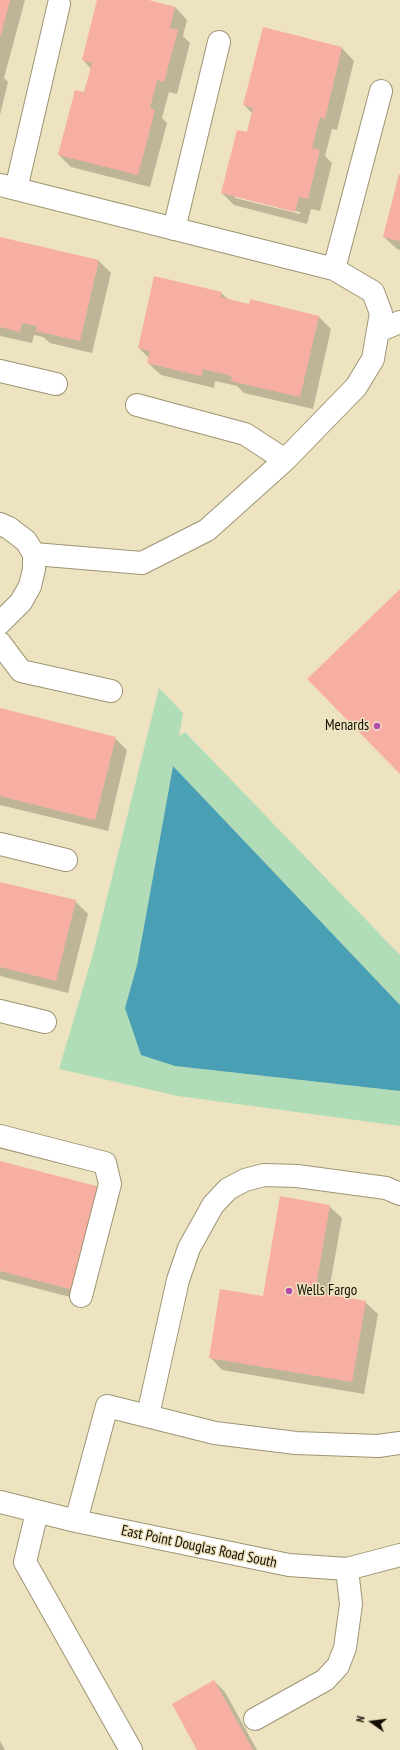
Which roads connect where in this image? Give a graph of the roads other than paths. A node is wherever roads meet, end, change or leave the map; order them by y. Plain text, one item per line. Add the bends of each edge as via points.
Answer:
1 (59, 4) dead end
2 (219, 42) dead end
3 (380, 91) dead end
4 (8, 187) edge
5 (174, 229) junction
6 (334, 269) junction
7 (400, 322) edge
8 (378, 331) junction
9 (0, 371) edge
10 (56, 384) dead end
11 (137, 405) dead end
12 (285, 460) junction
13 (0, 524) edge
14 (34, 554) junction
15 (0, 623) edge
16 (0, 643) edge
17 (111, 691) dead end
18 (0, 844) edge
19 (66, 860) dead end
20 (0, 1011) edge
21 (45, 1022) dead end
22 (0, 1136) edge
23 (400, 1194) edge
24 (81, 1296) dead end
25 (148, 1415) junction
26 (400, 1443) edge
27 (0, 1502) edge
28 (37, 1512) junction
29 (76, 1521) junction
30 (400, 1555) edge
31 (347, 1569) junction
32 (255, 1719) dead end
33 (132, 1750) edge

1 - 4 street
2 - 5 street
3 - 6 street
4 - 5 street
5 - 6 street
6 - 8 street via 372,292 381,313
7 - 8 street
8 - 12 street via 373,359 356,387
9 - 10 street
11 - 12 street via 245,434
12 - 14 street via 207,530 142,563
13 - 14 street via 26,541
14 - 15 street via 30,586 21,602
16 - 17 street via 21,671
18 - 19 street
20 - 21 street
22 - 24 street via 105,1163 110,1184
23 - 25 street via 386,1188 297,1176 264,1175 245,1180 228,1189 213,1205 188,1248 178,1280
25 - 26 street via 215,1433 296,1443 378,1446
25 - 29 street via 107,1406
27 - 28 street, East Point Douglas Road South
28 - 29 street, East Point Douglas Road South
28 - 33 street via 25,1562
29 - 31 street, East Point Douglas Road South via 289,1565
30 - 31 street, East Point Douglas Road South
31 - 32 street via 351,1604 345,1648 338,1666 325,1680

